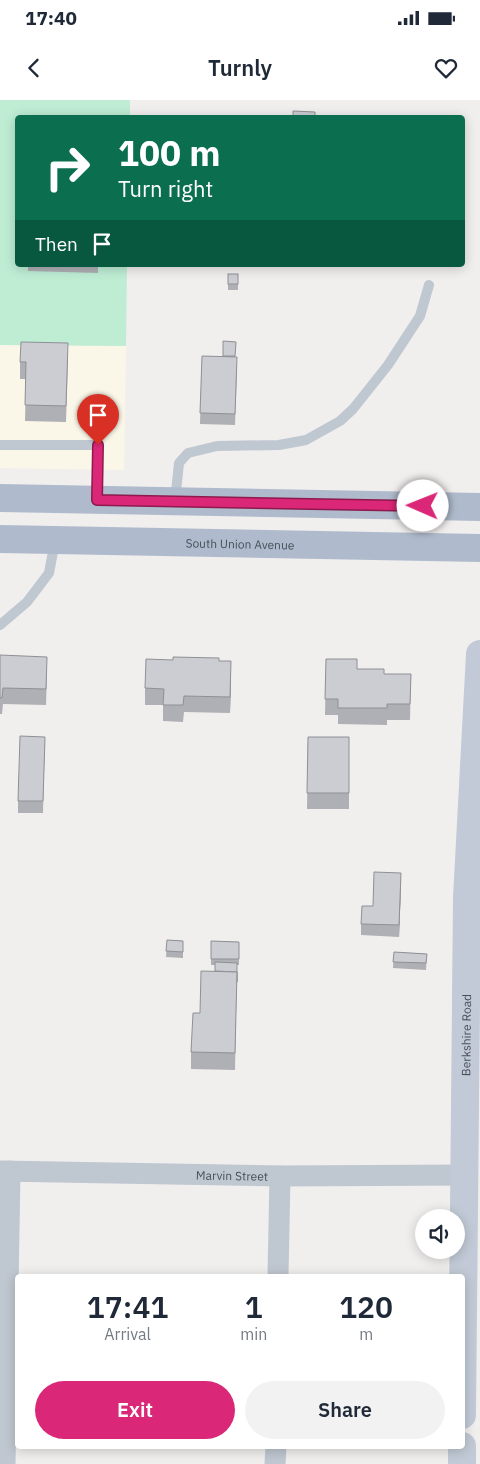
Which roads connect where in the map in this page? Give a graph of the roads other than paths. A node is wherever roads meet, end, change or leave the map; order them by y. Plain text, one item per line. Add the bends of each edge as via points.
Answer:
1 (429, 285) dead end
2 (0, 445) edge
3 (0, 498) edge
4 (97, 500) junction
5 (174, 502) junction
6 (480, 507) edge
7 (0, 538) edge
8 (55, 540) junction
9 (480, 548) edge
10 (0, 625) edge
11 (480, 654) edge
12 (474, 898) edge
13 (5, 1171) edge
14 (466, 1175) junction
15 (280, 1176) junction
16 (278, 1274) edge
17 (464, 1274) edge
18 (276, 1449) edge
19 (462, 1449) edge
20 (5, 1464) edge
21 (275, 1464) edge
22 (462, 1464) edge

1 - 5 lane via 420,316 388,366 340,421 306,440 279,445 216,446 188,453 179,462
2 - 4 lane via 98,445
3 - 4 main road
4 - 5 main road
5 - 6 main road
7 - 8 main road, South Union Avenue
8 - 9 main road, South Union Avenue
8 - 10 lane via 49,572 27,602
11 - 12 street, Berkshire Road
12 - 14 street, Berkshire Road
13 - 15 street, Marvin Street
13 - 20 street
14 - 15 street, Marvin Street
14 - 17 street, Berkshire Road
15 - 16 street
18 - 21 street
19 - 22 street

